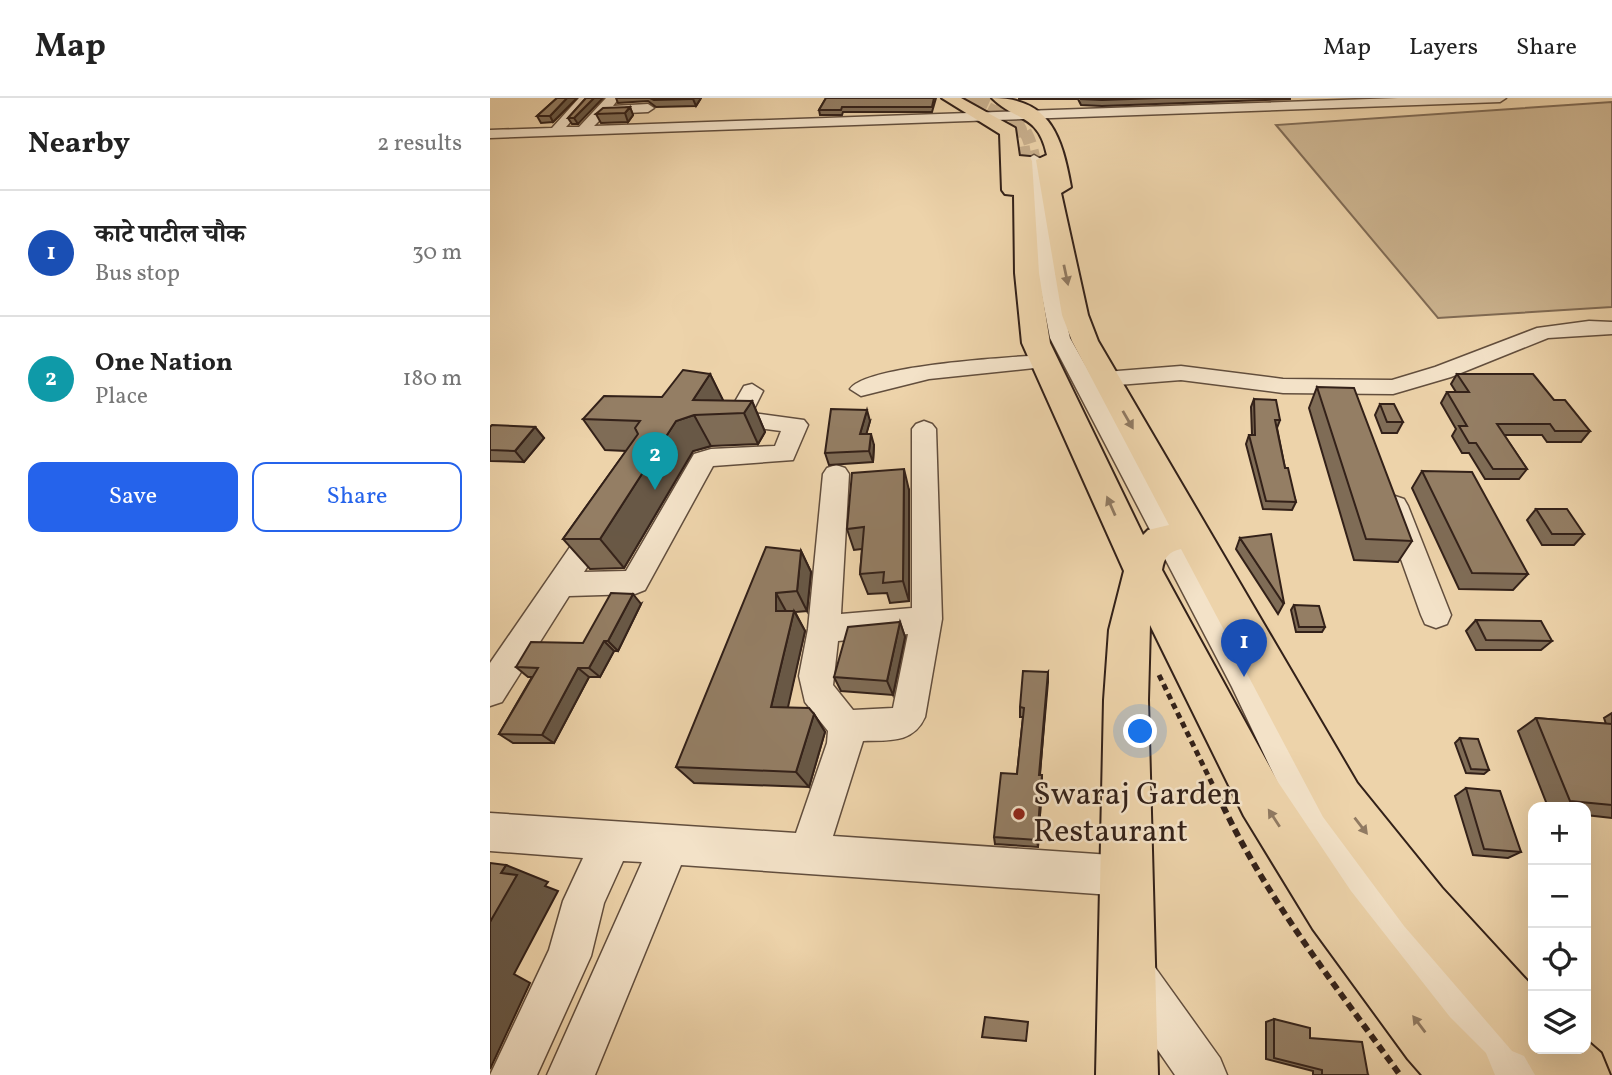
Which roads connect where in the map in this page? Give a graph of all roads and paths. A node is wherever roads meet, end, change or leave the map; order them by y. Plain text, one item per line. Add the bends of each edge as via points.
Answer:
1 (586, 98) edge
2 (613, 98) edge
3 (950, 98) edge
4 (1000, 98) edge
5 (1059, 98) edge
6 (1096, 98) edge
7 (1130, 98) edge
8 (1500, 98) edge
9 (1438, 99) edge
10 (1464, 99) edge
11 (914, 100) edge
12 (1413, 100) edge
13 (1376, 101) edge
14 (1338, 102) edge
15 (1227, 103) edge
16 (1279, 103) edge
17 (1184, 104) edge
18 (820, 107) edge
19 (648, 108) edge
20 (855, 108) edge
21 (1033, 108) edge
22 (602, 110) junction
23 (709, 110) dead end
24 (663, 111) edge
25 (1133, 111) junction
26 (1100, 113) junction
27 (1063, 114) junction
28 (983, 116) junction
29 (911, 120) junction
30 (850, 122) junction
31 (808, 124) junction
32 (699, 128) junction
33 (650, 130) junction
34 (582, 132) junction
35 (559, 133) junction
36 (490, 134) edge
37 (1034, 160) junction
38 (1023, 220) junction
39 (1058, 234) junction
40 (1612, 328) edge
41 (1045, 361) junction
42 (1105, 379) junction
43 (861, 388) dead end
44 (1350, 388) junction
45 (752, 391) dead end
46 (1360, 413) edge
47 (924, 429) dead end
48 (836, 474) dead end
49 (1384, 476) edge
50 (619, 497) edge
51 (1169, 546) junction
52 (559, 585) junction
53 (1436, 615) dead end
54 (927, 620) junction
55 (824, 629) junction
56 (490, 691) edge
57 (845, 726) junction
58 (490, 832) edge
59 (612, 840) junction
60 (670, 844) junction
61 (808, 854) junction
62 (1126, 876) junction
63 (1127, 968) junction
64 (1528, 1024) edge
65 (1556, 1054) edge
66 (513, 1075) edge
67 (571, 1075) edge
68 (1127, 1075) edge
69 (1203, 1075) edge
70 (1464, 1075) edge
71 (1526, 1075) edge
72 (1579, 1075) edge

1 - 35 street via 556,131
2 - 22 street
3 - 28 main road
4 - 21 main road
5 - 27 street
6 - 26 street
7 - 25 street
8 - 10 street
9 - 10 street
9 - 12 street
11 - 29 street
12 - 13 street
13 - 14 street
14 - 16 street
15 - 16 street
15 - 17 street
17 - 25 street
18 - 31 street
19 - 22 street
20 - 30 street
21 - 27 street
21 - 28 street
21 - 39 main road via 1050,129 1055,148 1063,206
22 - 34 street
23 - 32 street
24 - 33 street
25 - 26 street
26 - 27 street
28 - 29 street
28 - 38 main road via 1009,132 1013,208
29 - 30 street
30 - 31 street
31 - 32 street
32 - 33 street
33 - 34 street
34 - 35 street
35 - 36 street
37 - 38 main road
37 - 39 main road
37 - 51 street via 1047,275 1060,338
38 - 41 main road via 1036,343
39 -> 42 main road via 1075,316
40 - 44 street via 1544,332 1393,387
41 - 43 street via 950,369
51 -> 41 main road via 1118,523
42 - 44 street via 1181,373 1283,386
42 -> 51 main road
44 - 46 street
45 - 52 street via 737,419 796,425 784,454 703,460 635,582
47 - 54 street
48 - 55 street
49 - 53 street
50 - 52 street
51 - 62 main road via 1129,630
51 -> 64 main road via 1340,800 1423,907
70 -> 51 main road via 1429,1038 1332,910 1261,799
51 - 71 street via 1304,798 1383,911 1483,1032
52 - 56 street
54 - 55 street
54 - 57 street via 908,717 899,724
55 - 57 street via 816,668 817,691
57 - 61 street via 845,743
58 - 59 street
59 - 60 street
59 - 66 street via 584,901 569,956
60 - 61 street
60 - 67 street
61 - 62 street
62 - 63 main road
63 - 68 main road
63 - 69 street
65 - 72 main road

